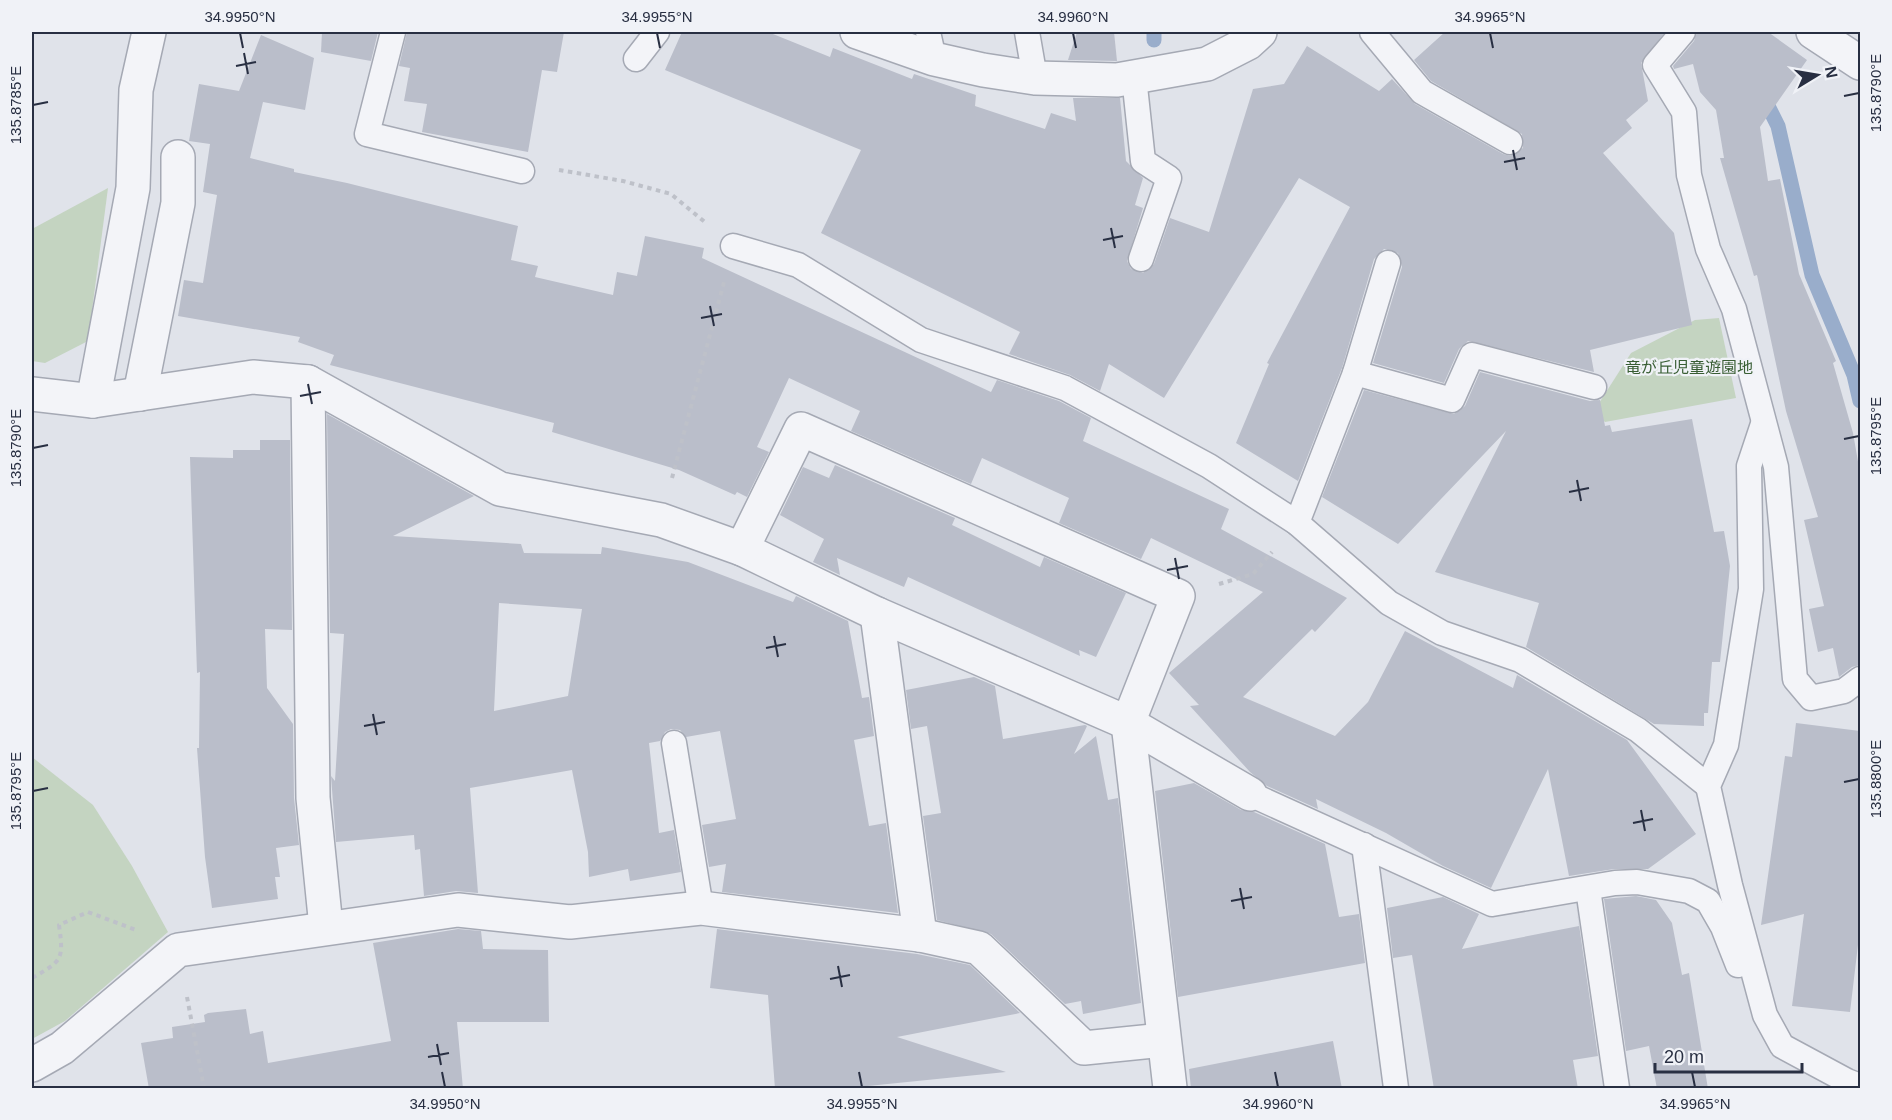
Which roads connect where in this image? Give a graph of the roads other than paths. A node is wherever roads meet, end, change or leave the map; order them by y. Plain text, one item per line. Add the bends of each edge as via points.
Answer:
1 (149, 32) edge
2 (393, 32) edge
3 (657, 32) edge
4 (857, 32) edge
5 (1027, 32) edge
6 (1260, 32) edge
7 (1372, 32) edge
8 (1813, 32) edge
9 (1681, 33) edge
10 (931, 45) edge
11 (636, 59) dead end
12 (1860, 63) edge
13 (1134, 77) junction
14 (1035, 78) junction
15 (1510, 142) dead end
16 (178, 157) dead end
17 (522, 171) road end
18 (733, 246) road end
19 (1141, 259) dead end
20 (1388, 263) dead end
21 (1355, 373) junction
22 (308, 382) junction
23 (1594, 387) dead end
24 (32, 394) edge
25 (140, 394) junction
26 (93, 401) junction
27 (1763, 424) junction
28 (1297, 523) junction
29 (742, 549) junction
30 (877, 614) junction
31 (1860, 679) edge
32 (1128, 723) junction
33 (674, 743) dead end
34 (1708, 786) junction
35 (1250, 794) joint
36 (1364, 845) junction
37 (1588, 889) junction
38 (701, 908) junction
39 (326, 927) junction
40 (920, 935) junction
41 (1755, 975) junction
42 (1163, 1040) junction
43 (32, 1065) edge
44 (1860, 1086) edge
45 (1170, 1089) edge
46 (1396, 1089) edge
47 (1617, 1089) edge

1 - 26 street via 136,90 133,188
2 - 17 lane via 367,134
3 - 11 lane
4 - 10 street
5 - 14 lane
6 - 13 street via 1248,43 1207,64
7 - 15 lane via 1422,92
8 - 12 street
9 - 27 lane via 1655,66 1684,112 1692,185 1708,249 1734,309
10 - 14 street
13 - 14 street
13 - 19 lane via 1143,161 1169,178
16 - 25 street via 178,203
18 - 28 lane via 798,265 921,340 1065,388 1209,466
20 - 21 lane
21 - 23 lane via 1452,400 1472,355
21 - 28 lane
22 - 25 street via 253,377
22 - 29 street via 500,489 661,520
22 - 39 street via 313,798
24 - 26 street
25 - 26 street
27 - 31 lane via 1776,467 1795,680 1811,698 1844,691
27 - 34 lane via 1749,466 1751,589 1726,745
28 - 34 lane via 1389,603 1442,633 1520,660 1638,730
29 - 30 street
29 - 32 street via 801,429 1178,596
30 - 32 street
30 - 40 street
32 - 35 street
32 - 42 street
33 - 38 lane
34 - 41 lane
35 - 36 lane
36 - 37 lane via 1492,904
36 - 46 lane
37 - 41 lane via 1637,882 1689,891 1708,901 1740,970
37 - 47 lane
38 - 39 street via 570,922 458,910
38 - 40 street
39 - 43 street via 178,950 62,1048
40 - 42 street via 980,948 1084,1048
41 - 44 lane via 1765,1015 1782,1046
42 - 45 street

